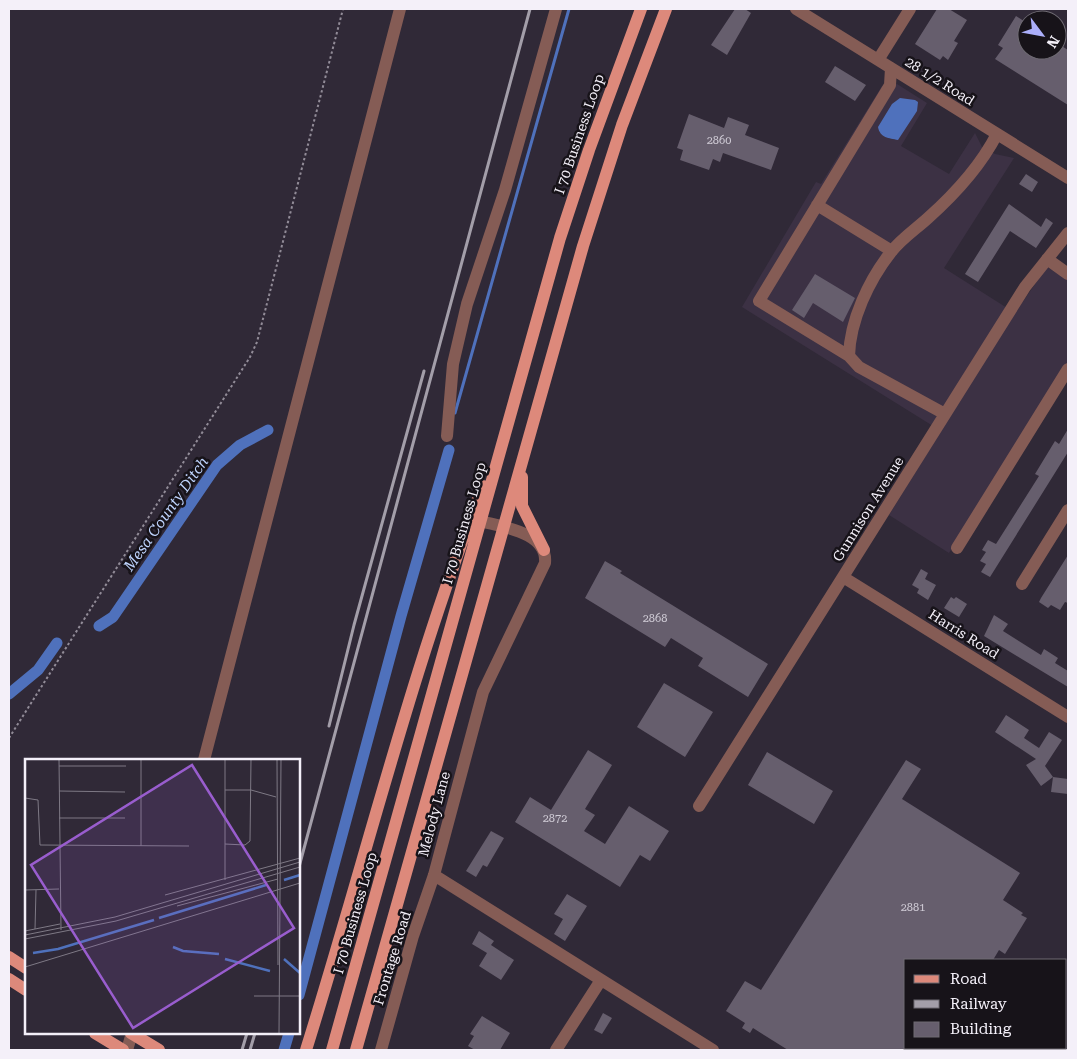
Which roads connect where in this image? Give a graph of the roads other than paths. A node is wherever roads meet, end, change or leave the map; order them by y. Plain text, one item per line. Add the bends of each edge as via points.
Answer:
1 (400, 9) edge
2 (556, 9) edge
3 (641, 9) edge
4 (666, 9) edge
5 (796, 9) edge
6 (910, 9) edge
7 (878, 60) junction
8 (891, 68) junction
9 (997, 134) junction
10 (1068, 178) edge
11 (817, 205) junction
12 (1068, 233) edge
13 (892, 251) junction
14 (1047, 259) junction
15 (1068, 274) edge
16 (849, 356) junction
17 (1068, 369) edge
18 (945, 414) junction
19 (508, 421) junction
20 (447, 436) dead end
21 (525, 447) junction
22 (1068, 510) edge
23 (480, 521) junction
24 (503, 528) junction
25 (957, 548) dead end
26 (544, 550) junction
27 (843, 577) junction
28 (1022, 584) dead end
29 (1068, 717) edge
30 (204, 759) edge
31 (699, 806) dead end
32 (434, 875) junction
33 (9, 957) edge
34 (25, 967) edge
35 (9, 979) edge
36 (601, 980) junction
37 (25, 989) edge
38 (97, 1034) edge
39 (132, 1034) edge
40 (134, 1034) edge
41 (123, 1050) edge
42 (127, 1050) edge
43 (159, 1050) edge
44 (306, 1050) edge
45 (332, 1050) edge
46 (356, 1050) edge
47 (381, 1050) edge
48 (556, 1050) edge
49 (713, 1050) edge

1 - 30 street
2 - 20 street via 467,304 453,364
3 - 19 main road, I 70 Business Loop via 588,150
4 - 21 main road via 622,124
5 - 7 street, 28 1/2 Road
6 - 7 street
7 - 8 street, 28 1/2 Road
8 - 9 street, 28 1/2 Road
8 - 11 street via 890,85
9 - 10 street, 28 1/2 Road
9 - 13 street via 956,193
11 - 13 street
11 - 16 street via 759,301
12 - 14 street, Gunnison Avenue
13 - 16 street via 870,287 856,321 850,336
14 - 15 street
14 - 18 street, Gunnison Avenue via 1025,287
16 - 18 street via 859,367
17 - 25 street
18 - 27 street, Gunnison Avenue
19 - 23 main road, I 70 Business Loop
19 - 44 main road via 416,673
21 - 24 main road
21 - 26 main road via 522,506
22 - 28 street
23 - 24 street
23 - 45 main road, I 70 Business Loop
24 - 26 street via 531,537
24 - 46 main road
26 - 32 street, Melody Lane via 543,572 483,692
27 - 29 street, Harris Road
27 - 31 street, Gunnison Avenue
32 - 36 street, Melody Lane
32 - 47 street, Frontage Road
33 - 34 main road
35 - 37 main road
36 - 48 street
36 - 49 street, Melody Lane
38 - 41 main road
39 - 42 street
40 - 43 main road, bridge

